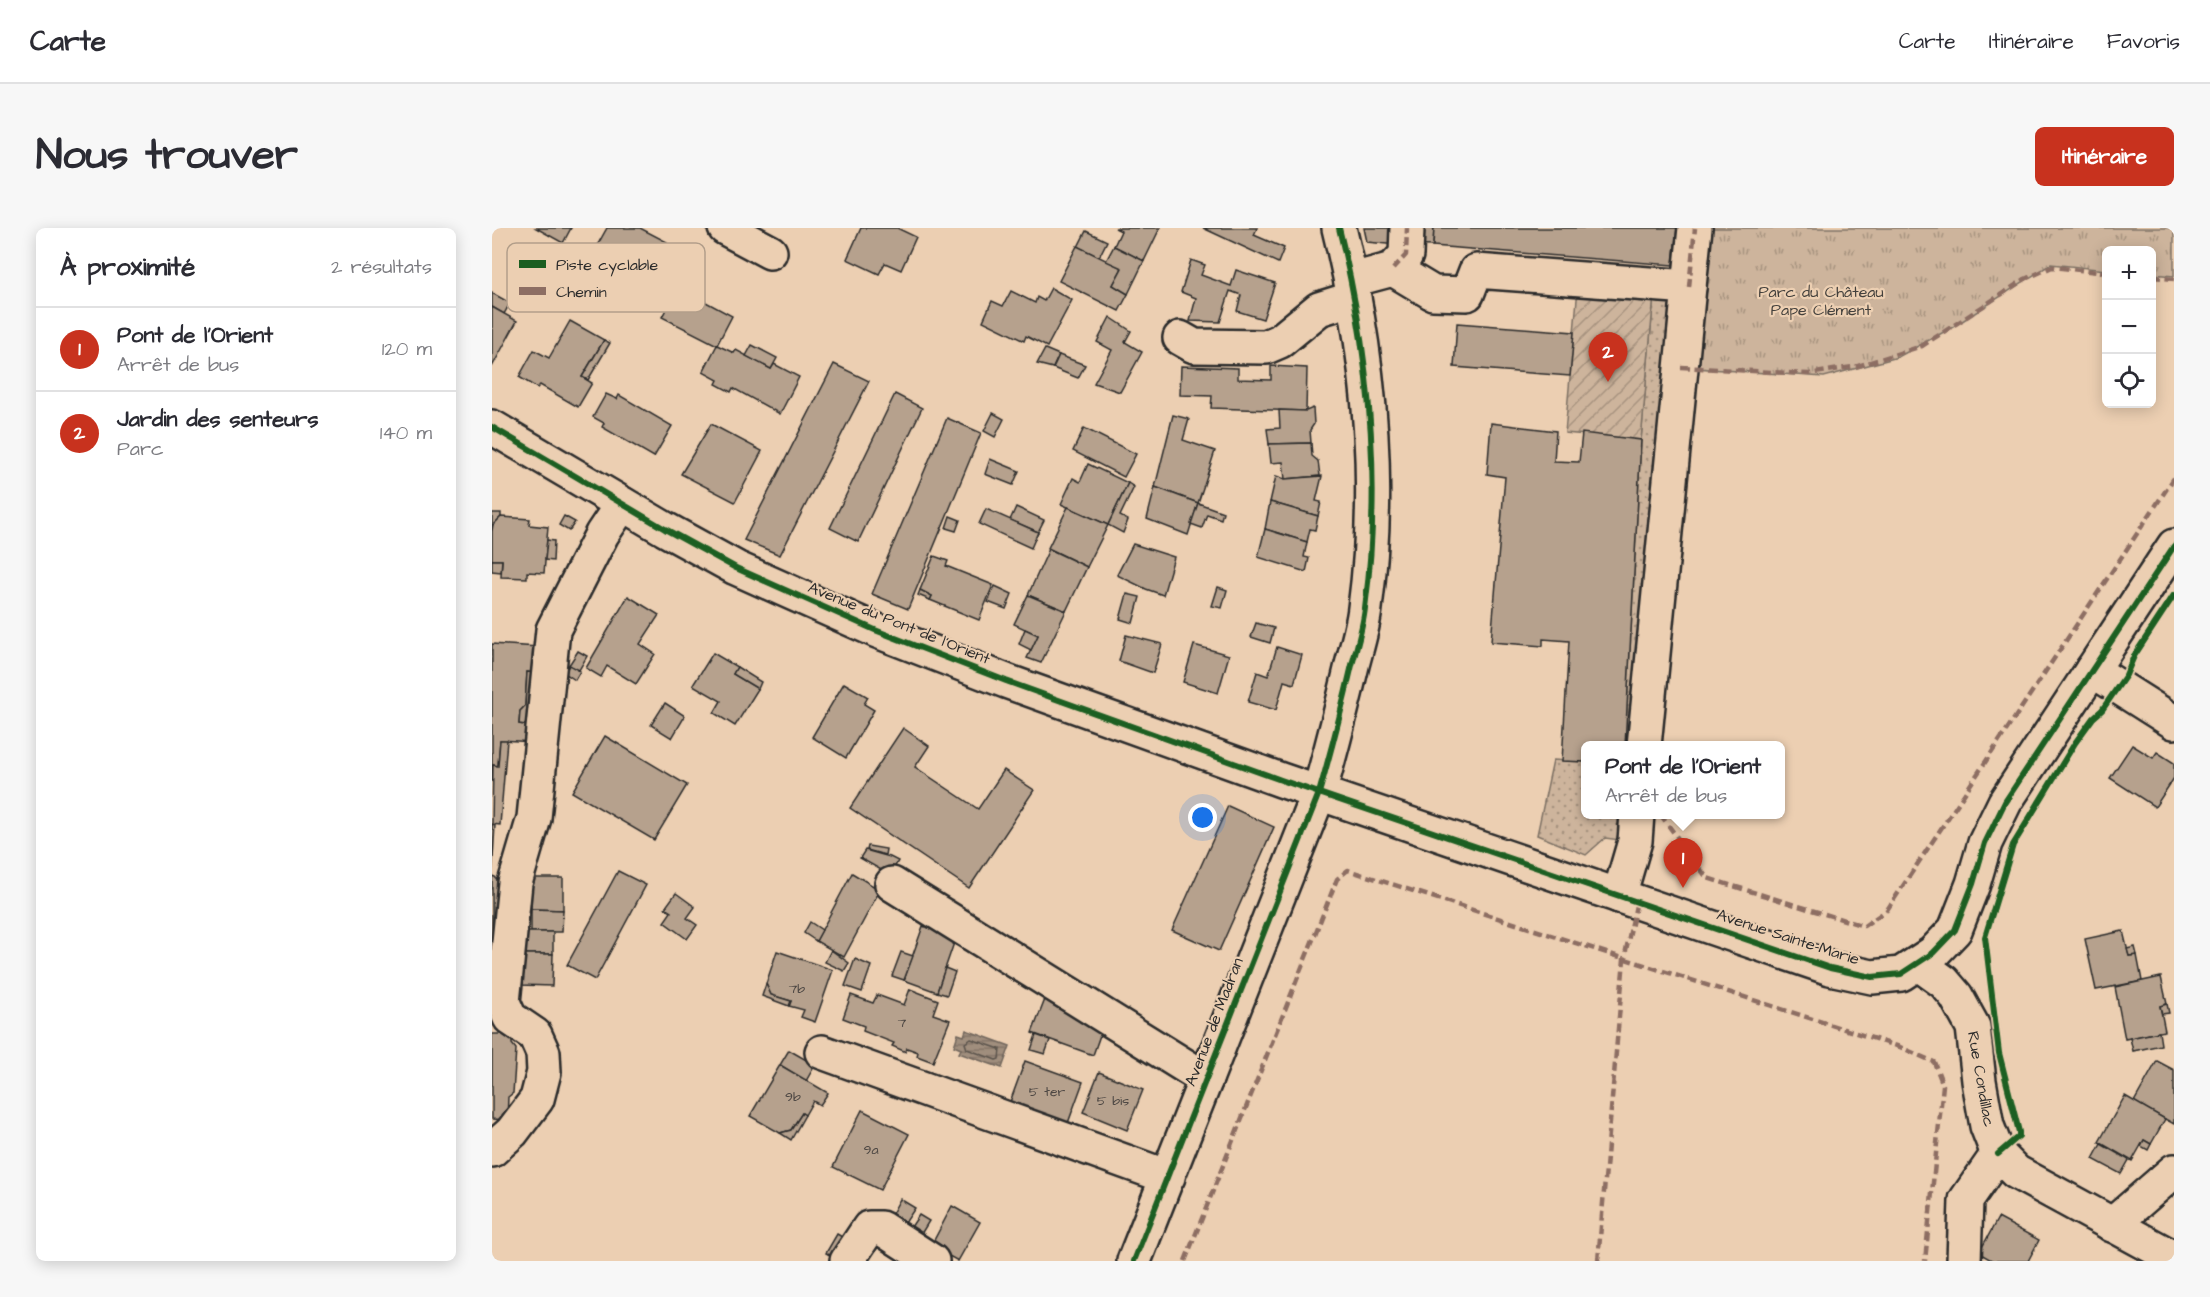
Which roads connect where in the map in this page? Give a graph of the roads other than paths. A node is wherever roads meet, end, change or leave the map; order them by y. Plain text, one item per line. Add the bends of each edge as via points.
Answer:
1 (725, 228) edge
2 (1339, 228) edge
3 (1407, 228) edge
4 (1695, 228) edge
5 (770, 252) dead end
6 (1392, 269) junction
7 (1689, 287) junction
8 (1353, 289) junction
9 (1180, 338) dead end
10 (492, 426) edge
11 (622, 504) junction
12 (2174, 546) edge
13 (2092, 670) junction
14 (2174, 722) edge
15 (1644, 741) edge
16 (1319, 793) junction
17 (1637, 819) edge
18 (892, 884) dead end
19 (1619, 896) junction
20 (1919, 964) junction
21 (822, 1052) dead end
22 (1206, 1078) junction
23 (492, 1150) edge
24 (1998, 1154) junction
25 (2174, 1171) edge
26 (1167, 1177) junction
27 (2112, 1225) junction
28 (2174, 1258) edge
29 (847, 1261) edge
30 (932, 1261) edge
31 (1134, 1261) edge
32 (1964, 1261) edge

1 - 5 main road
2 - 8 main road, Avenue de Madran
3 - 6 main road via 1406,255
4 - 7 main road
6 - 7 main road via 1433,293 1467,294 1476,271
6 - 8 main road
7 - 15 main road
8 - 9 main road via 1266,347 1194,346
8 - 16 main road, Avenue de Madran via 1369,404 1373,507 1365,609
10 - 11 main road, Avenue du Pont de l'Orient
11 - 16 main road, Avenue du Pont de l'Orient via 736,568 875,630
11 - 23 main road via 602,534 553,630 534,819 515,883 503,1002 510,1018 535,1035 543,1053 544,1072 537,1099 512,1132
12 - 13 main road, Avenue Sainte-Marie
13 - 14 main road
13 - 20 main road, Avenue Sainte-Marie via 2000,812 1955,930
16 - 19 main road, Avenue Sainte-Marie
16 - 22 main road, Avenue de Madran
17 - 19 main road
18 - 22 main road
19 - 20 main road, Avenue Sainte-Marie via 1830,968 1872,977 1901,974
20 - 24 main road, Rue Condillac via 1944,982 1973,1027 1987,1125
21 - 26 main road
22 - 26 main road, Avenue de Madran
24 - 27 main road, Rue Condillac via 2016,1172
24 - 32 main road via 1966,1200
25 - 27 main road
26 - 31 main road, Avenue de Madran
27 - 28 main road, Rue Condillac
29 - 30 main road via 869,1228 881,1228

